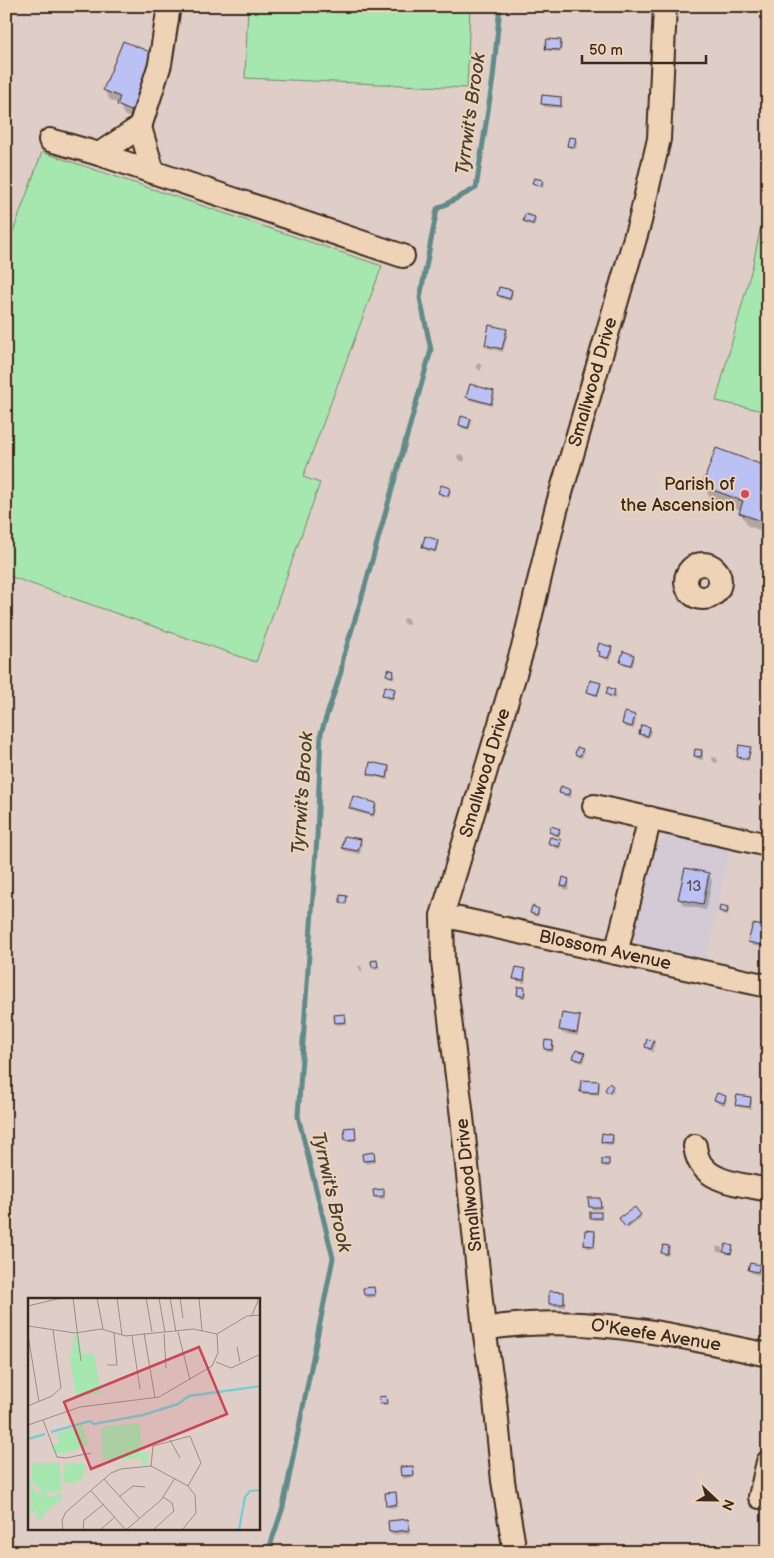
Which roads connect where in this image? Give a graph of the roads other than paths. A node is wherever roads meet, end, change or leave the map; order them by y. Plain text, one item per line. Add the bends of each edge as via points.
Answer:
1 (169, 6) edge
2 (665, 6) edge
3 (140, 127) junction
4 (50, 140) dead end
5 (99, 154) junction
6 (154, 172) junction
7 (403, 256) dead end
8 (594, 806) dead end
9 (650, 818) junction
10 (768, 845) edge
11 (442, 916) junction
12 (616, 953) junction
13 (768, 986) edge
14 (695, 1146) dead end
15 (768, 1190) edge
16 (484, 1329) junction
17 (768, 1355) edge
18 (768, 1462) edge
19 (760, 1497) dead end
20 (515, 1552) edge

1 - 3 street via 160,64
2 - 11 street, Smallwood Drive via 659,139 640,221 556,510 519,661
3 - 5 street
3 - 6 street
4 - 5 street
5 - 6 street
6 - 7 street
8 - 9 street
9 - 10 street
9 - 12 street
11 - 12 street, Blossom Avenue
11 - 16 street, Smallwood Drive via 443,962
12 - 13 street, Blossom Avenue
14 - 15 street via 699,1162 710,1173 724,1180
16 - 17 street, O'Keefe Avenue via 534,1323 581,1323 653,1330
16 - 20 street, Smallwood Drive
18 - 19 street

